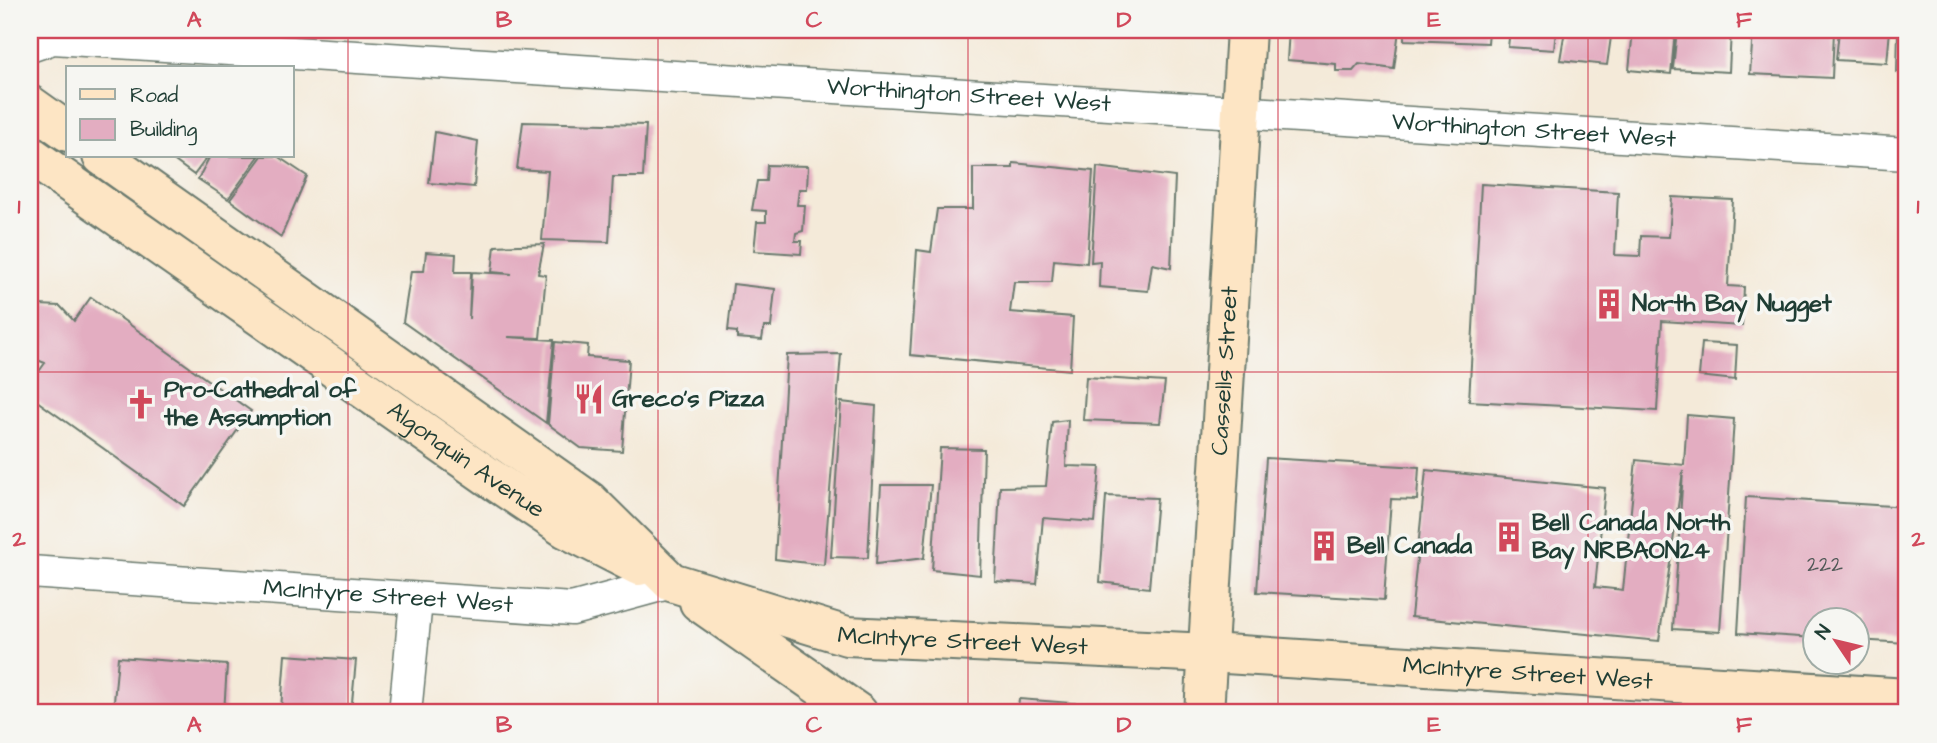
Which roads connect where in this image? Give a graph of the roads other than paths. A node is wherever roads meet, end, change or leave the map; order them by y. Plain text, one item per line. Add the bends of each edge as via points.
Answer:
1 (1246, 30) edge
2 (30, 46) edge
3 (30, 105) edge
4 (1242, 114) junction
5 (66, 131) edge
6 (1907, 154) edge
7 (30, 155) edge
8 (105, 158) edge
9 (30, 572) edge
10 (671, 582) junction
11 (416, 600) junction
12 (1209, 653) junction
13 (1907, 698) edge
14 (405, 713) edge
15 (858, 713) edge
16 (1204, 713) edge

1 - 4 main road, Cassells Street
2 - 4 street, Worthington Street West via 53,38
3 - 5 main road
4 - 6 street, Worthington Street West
4 - 12 main road, Cassells Street
7 - 10 main road, Algonquin Avenue via 499,485 565,528
8 - 10 main road, Algonquin Avenue via 579,493
9 - 11 street, McIntyre Street West
10 - 11 street, McIntyre Street West via 572,609
10 - 12 main road, McIntyre Street West via 847,636
10 - 15 main road, Algonquin Avenue
11 - 14 street
12 - 13 main road, McIntyre Street West
12 - 16 main road, Cassells Street

